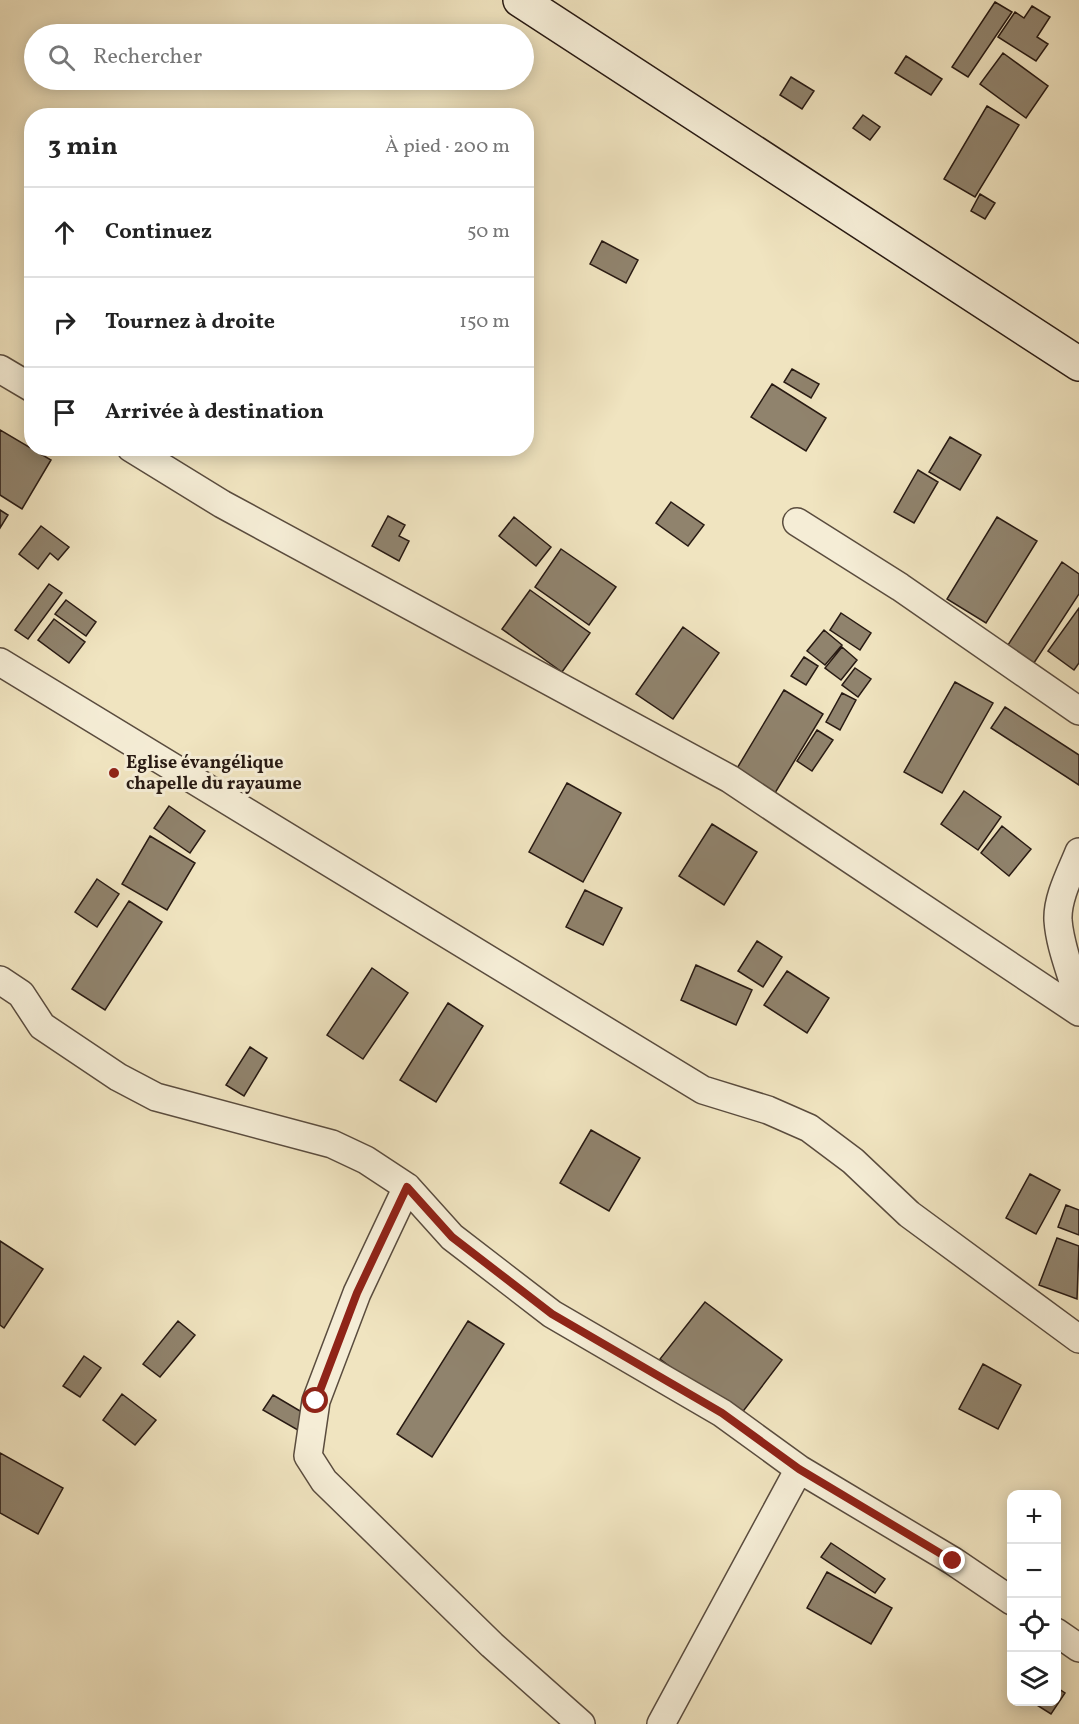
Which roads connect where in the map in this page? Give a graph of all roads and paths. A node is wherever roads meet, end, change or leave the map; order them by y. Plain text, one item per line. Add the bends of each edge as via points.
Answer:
1 (520, 0) edge
2 (1079, 364) edge
3 (0, 369) edge
4 (24, 383) edge
5 (144, 456) edge
6 (797, 522) dead end
7 (0, 662) edge
8 (1079, 711) edge
9 (1079, 852) edge
10 (0, 980) edge
11 (1079, 1003) edge
12 (1079, 1012) edge
13 (407, 1187) junction
14 (1079, 1340) edge
15 (799, 1469) junction
16 (1008, 1598) edge
17 (1061, 1635) edge
18 (1079, 1648) edge
19 (581, 1724) edge
20 (661, 1724) edge

1 - 2 street
3 - 4 street
5 - 12 street via 222,504 730,779
6 - 8 street via 900,587
7 - 14 street via 703,1090 768,1110 809,1128 853,1161 909,1214
9 - 11 street via 1058,919 1066,964
10 - 13 street via 21,994 42,1026 118,1077 156,1097 332,1144 366,1160
13 - 15 street via 452,1237 552,1314 722,1413
13 - 19 street via 357,1293 316,1401 309,1456 324,1482 492,1645
15 - 16 street
15 - 20 street
17 - 18 street

